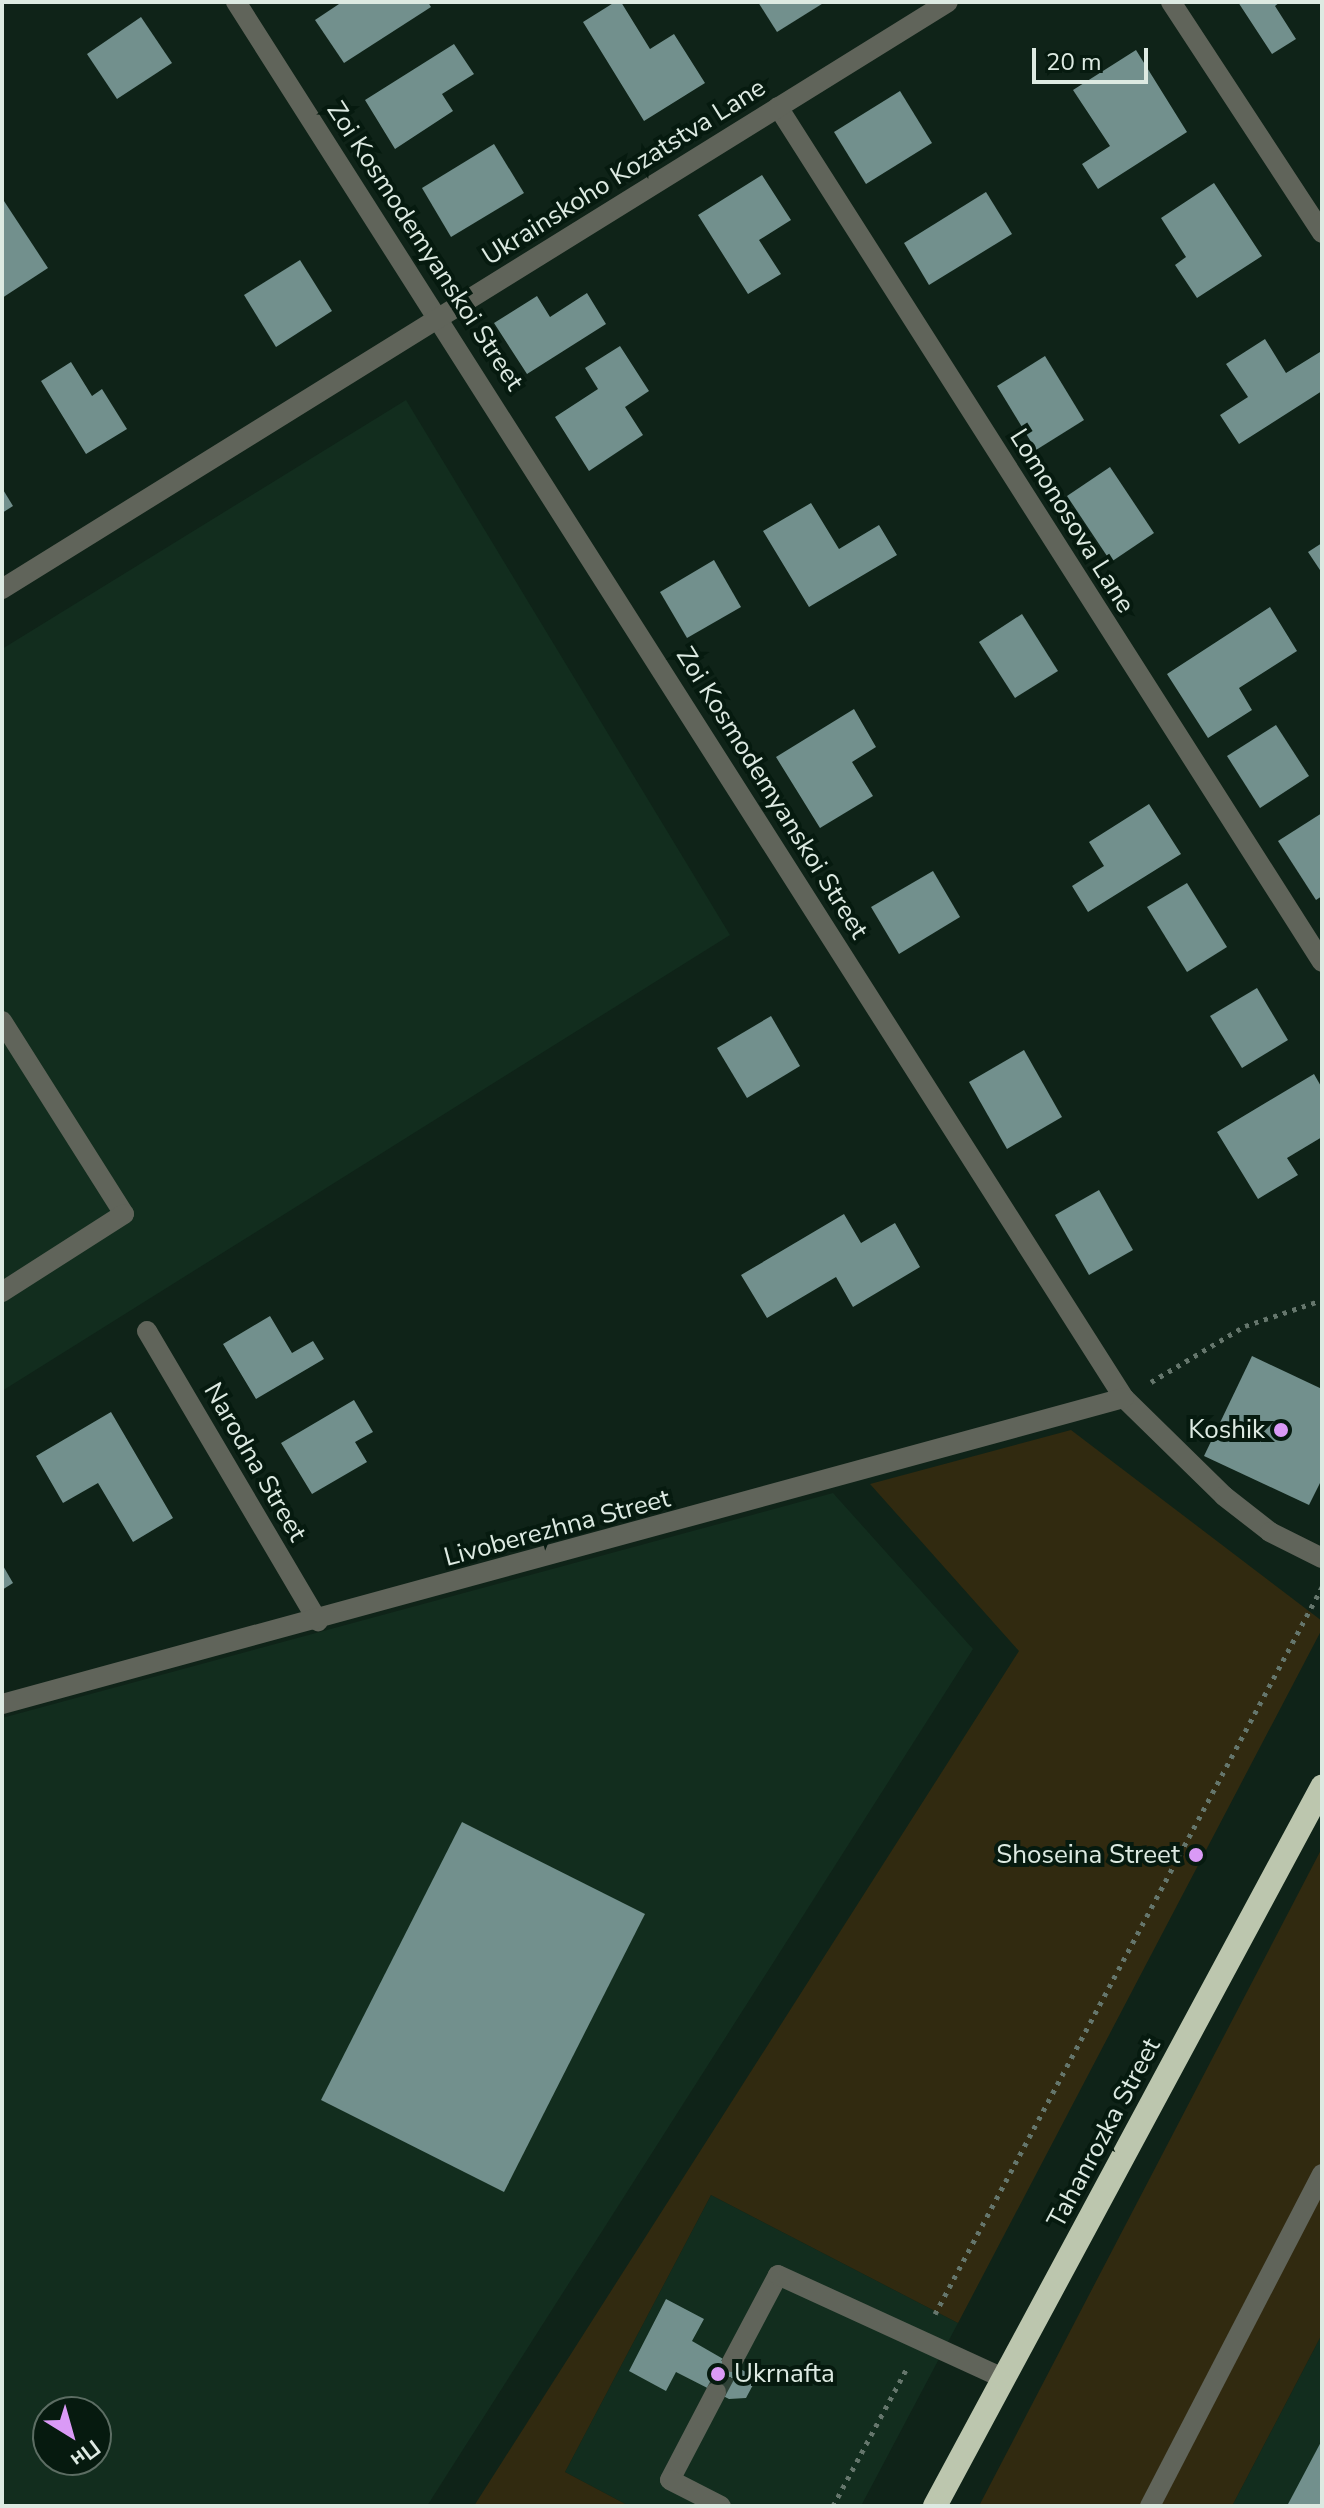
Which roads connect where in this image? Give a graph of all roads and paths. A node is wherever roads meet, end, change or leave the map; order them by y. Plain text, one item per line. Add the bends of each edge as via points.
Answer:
1 (236, 2) edge
2 (948, 2) edge
3 (1171, 2) edge
4 (778, 107) junction
5 (1322, 233) edge
6 (440, 317) junction
7 (2, 589) edge
8 (1322, 962) edge
9 (2, 1021) edge
10 (2, 1292) edge
11 (1322, 1300) edge
12 (147, 1331) dead end
13 (1124, 1398) junction
14 (1322, 1558) edge
15 (1322, 1587) edge
16 (318, 1621) junction
17 (2, 1704) edge
18 (1322, 1787) edge
19 (1322, 2174) edge
20 (922, 2340) junction
21 (732, 2362) tunnel mouth
22 (1003, 2378) junction
23 (716, 2392) tunnel mouth
24 (721, 2506) edge
25 (833, 2506) edge
26 (935, 2506) edge
27 (1150, 2506) edge

1 - 6 street, Zoi Kosmodemyanskoi Street
2 - 4 street, Ukrainskoho Kozatstva Lane
3 - 5 street
4 - 6 street, Ukrainskoho Kozatstva Lane
4 - 8 street, Lomonosova Lane
6 - 7 street, Ukrainskoho Kozatstva Lane
6 - 13 street, Zoi Kosmodemyanskoi Street
9 - 10 street via 124,1214
11 - 13 path via 1245,1326
12 - 16 street, Narodna Street
13 - 14 street, Zoi Kosmodemyanskoi Street via 1224,1496 1270,1532
13 - 16 street, Livoberezhna Street
15 - 20 path
16 - 17 street, Livoberezhna Street
18 - 22 highway, Tahanrozka Street
19 - 27 street
20 - 21 street via 778,2275
20 - 22 street
20 - 25 path
22 - 26 highway, Tahanrozka Street
23 - 24 street via 670,2480

